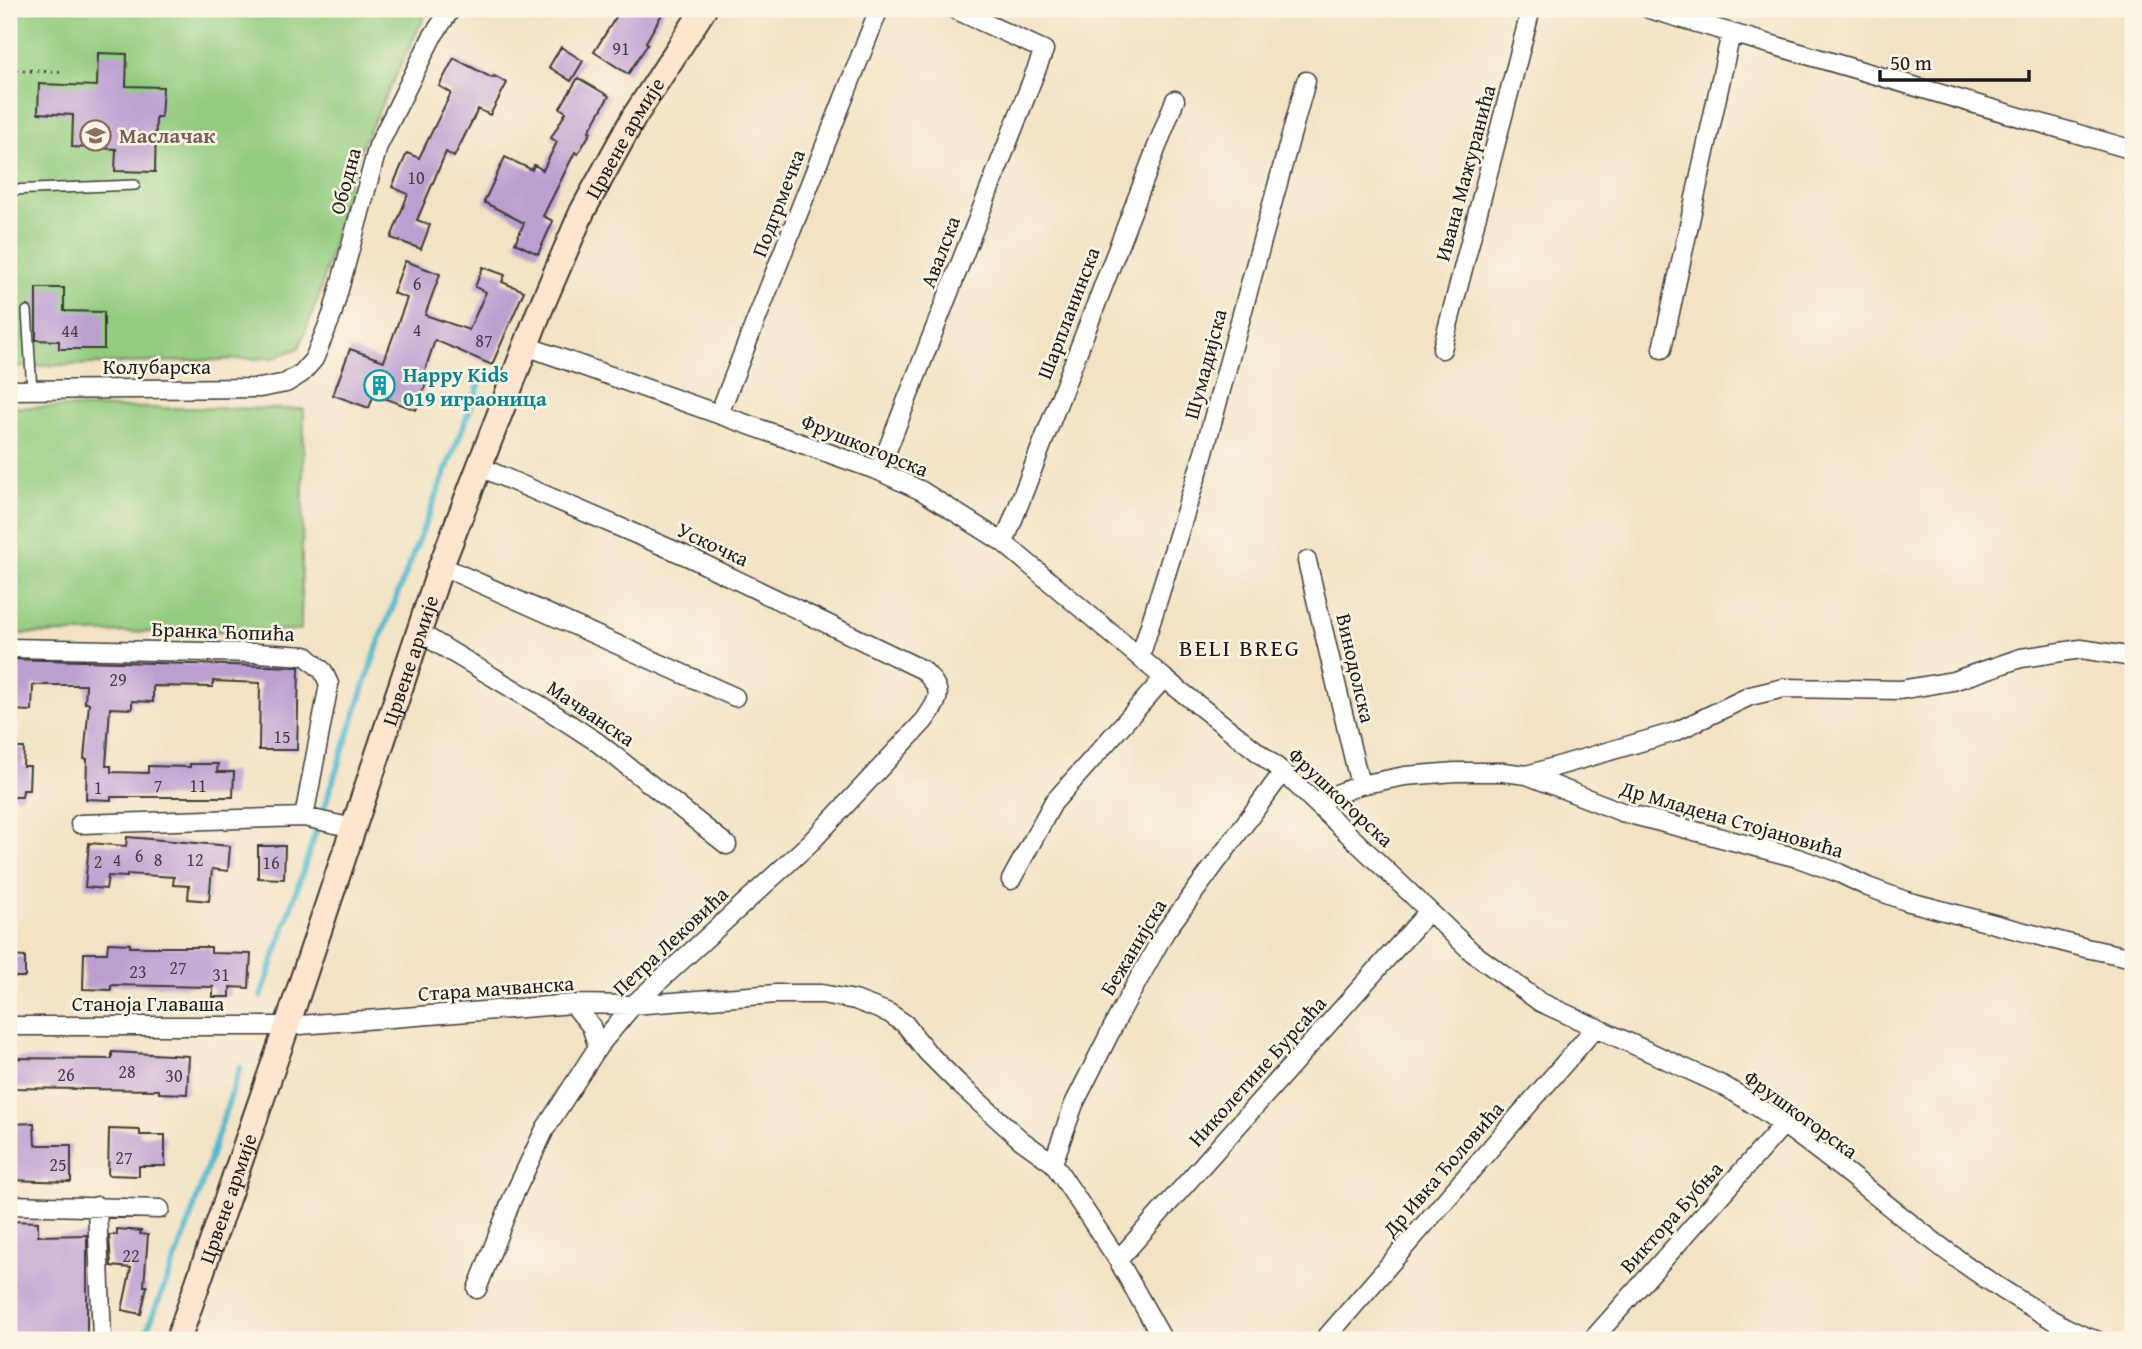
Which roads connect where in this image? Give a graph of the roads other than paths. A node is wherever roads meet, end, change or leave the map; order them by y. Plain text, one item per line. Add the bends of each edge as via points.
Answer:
1 (450, 9) edge
2 (704, 9) edge
3 (879, 9) edge
4 (954, 9) edge
5 (1531, 9) edge
6 (1649, 9) edge
7 (1731, 33) junction
8 (1306, 81) dead end
9 (1175, 100) dead end
10 (2133, 150) edge
11 (135, 185) dead end
12 (9, 190) edge
13 (27, 311) dead end
14 (526, 346) junction
15 (1442, 349) dead end
16 (1662, 349) dead end
17 (302, 373) joint
18 (9, 390) edge
19 (32, 390) junction
20 (719, 414) junction
21 (480, 467) junction
22 (878, 471) junction
23 (1004, 543) junction
24 (1307, 561) dead end
25 (441, 566) junction
26 (420, 633) junction
27 (9, 648) edge
28 (1140, 657) junction
29 (2133, 657) edge
30 (923, 670) joint
31 (1164, 678) junction
32 (736, 697) dead end
33 (1283, 772) junction
34 (1527, 775) junction
35 (1360, 785) junction
36 (1316, 802) junction
37 (304, 817) junction
38 (80, 824) dead end
39 (353, 828) junction
40 (727, 845) dead end
41 (1011, 880) dead end
42 (1429, 911) junction
43 (2133, 958) edge
44 (573, 1004) junction
45 (633, 1004) junction
46 (9, 1026) edge
47 (287, 1026) junction
48 (1596, 1027) junction
49 (598, 1047) junction
50 (1783, 1125) junction
51 (1053, 1163) junction
52 (9, 1205) edge
53 (97, 1206) junction
54 (160, 1209) dead end
55 (1118, 1260) junction
56 (477, 1289) dead end
57 (102, 1340) edge
58 (178, 1340) edge
59 (1163, 1340) edge
60 (1324, 1340) edge
61 (1592, 1340) edge
62 (2096, 1340) edge

1 - 17 street, Ободна via 378,146 332,315 314,359
2 - 14 main road, Црвене армије via 634,117 582,212
3 - 20 street, Подгрмечка
4 - 22 street, Авалска via 1044,50
5 - 15 street, Ивана Мажуранића
6 - 7 street
7 - 10 street
7 - 16 street
8 - 28 street, Шумадијска via 1202,459
9 - 23 street, Шарпланинска
11 - 12 lane
13 - 19 lane
14 - 20 street, Фрушкогорска
14 - 21 main road, Црвене армије
17 - 19 street, Колубарска via 286,383 260,388
18 - 19 street, Колубарска
20 - 22 street, Фрушкогорска
21 - 25 main road, Црвене армије
21 - 30 street, Ускочка via 689,557
22 - 23 street, Фрушкогорска via 955,510
23 - 28 street, Фрушкогорска
24 - 35 street, Винодолска
25 - 26 main road, Црвене армије
25 - 32 street
26 - 39 main road, Црвене армије
26 - 40 street, Мачванска via 597,742
27 - 37 street, Бранка Ћопића via 306,656 323,671 329,684
28 - 31 street, Фрушкогорска
29 - 34 street via 2081,649 2021,658 1953,681 1900,691 1784,688 1750,696 1675,732
30 - 45 street, Петра Лековића via 939,693 924,721 811,842
31 - 33 street, Фрушкогорска
31 - 41 street via 1053,803
33 - 36 street, Фрушкогорска
33 - 51 street, Бежанијска via 1160,942 1074,1104
34 - 35 street, Др Младена Стојановића via 1456,772
34 - 43 street, Др Младена Стојановића via 1622,812 1798,858 1906,901
35 - 36 street, Др Младена Стојановића
36 - 42 street, Фрушкогорска
37 - 38 street
37 - 39 street
39 - 47 main road, Црвене армије
42 - 48 street, Фрушкогорска via 1505,978 1540,1002
42 - 55 street, Николетине Бурсаћа
44 - 45 street, Стара мачванска
44 - 47 street, Стара мачванска
44 - 49 street via 591,1026
45 - 49 street, Петра Лековића
45 - 51 street, Стара мачванска via 750,995 822,994 855,1000 905,1024 958,1083
46 - 47 street, Станоја Главаша
47 - 58 main road, Црвене армије
48 - 50 street, Фрушкогорска via 1724,1086
48 - 60 street, Др Ивка Ђоловића
49 - 56 street, Петра Лековића via 545,1129
50 - 61 street, Виктора Бубња
50 - 62 street, Фрушкогорска via 1941,1249 2060,1324
51 - 55 street
52 - 53 street
53 - 54 street
53 - 57 street
55 - 59 street

